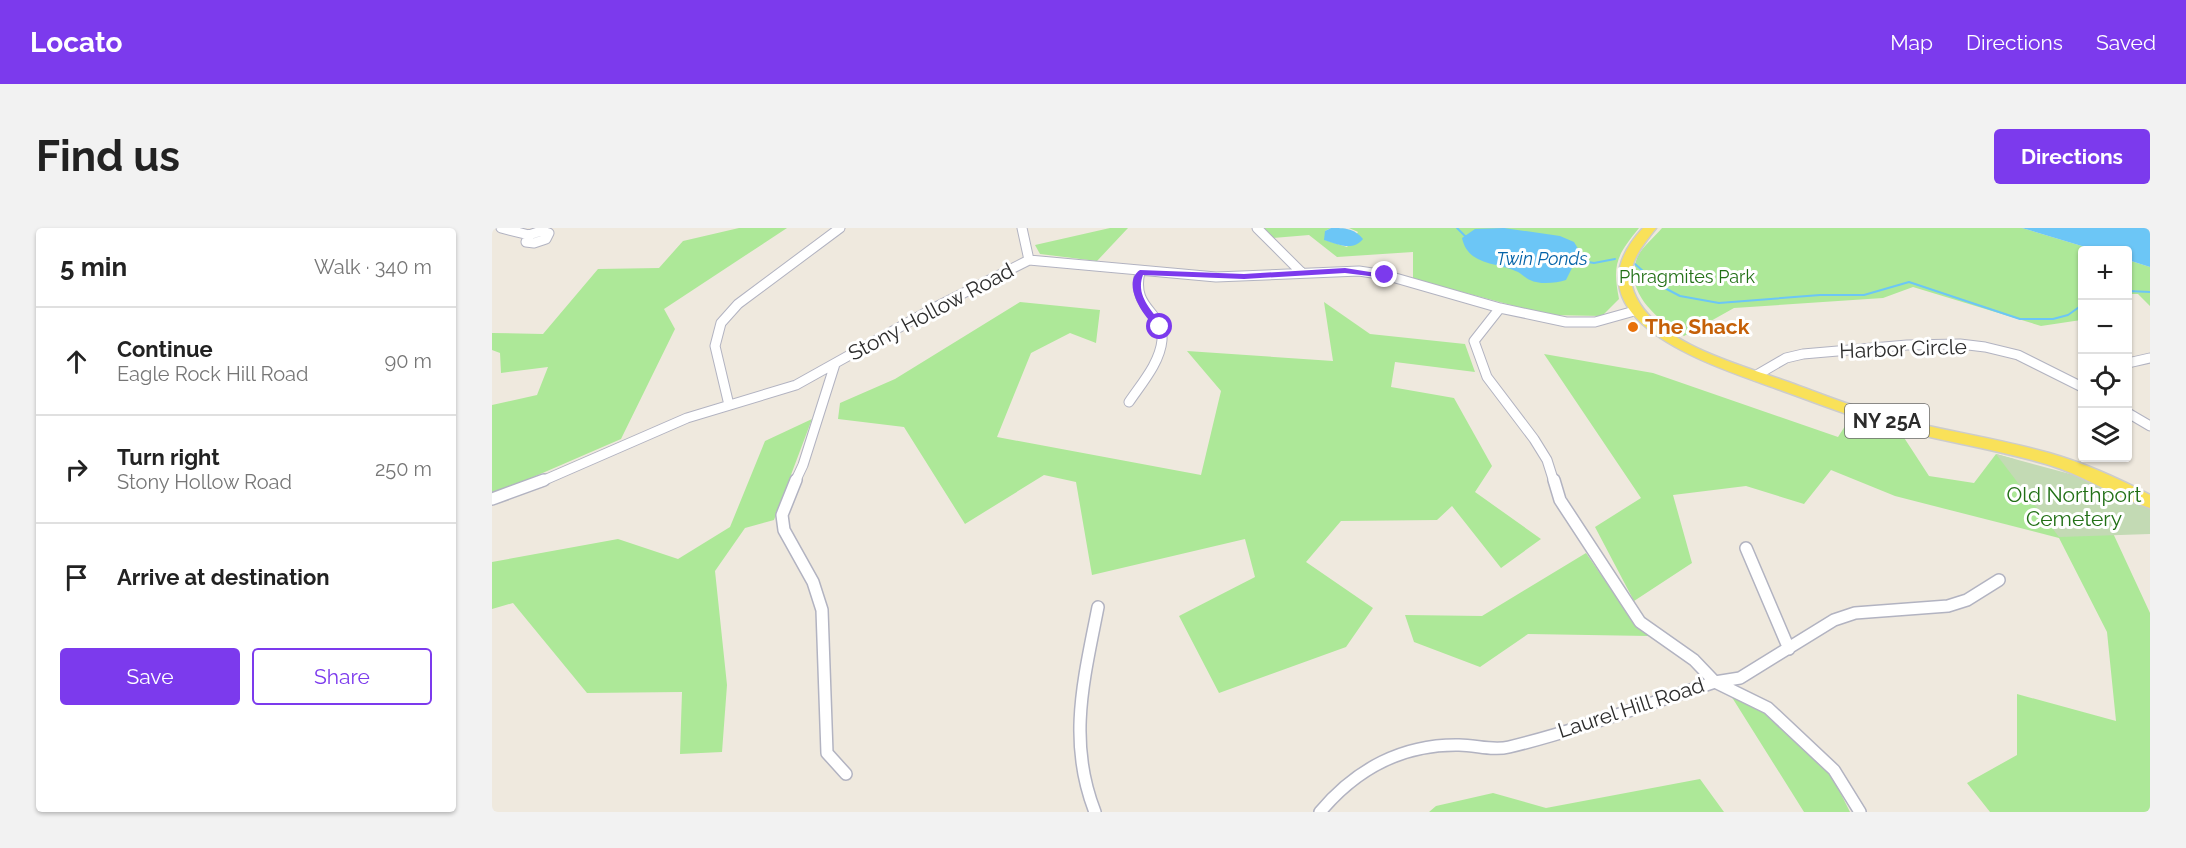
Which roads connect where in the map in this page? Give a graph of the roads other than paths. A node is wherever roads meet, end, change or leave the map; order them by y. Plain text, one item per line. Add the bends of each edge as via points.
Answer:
1 (501, 228) edge
2 (840, 228) edge
3 (1022, 228) edge
4 (1257, 228) edge
5 (1650, 228) edge
6 (529, 235) dead end
7 (1029, 260) junction
8 (1140, 272) junction
9 (1302, 273) junction
10 (1500, 308) junction
11 (1638, 310) junction
12 (2150, 358) edge
13 (2132, 362) edge
14 (834, 364) junction
15 (1755, 376) junction
16 (2078, 385) edge
17 (1130, 402) dead end
18 (729, 405) junction
19 (2132, 416) edge
20 (2150, 426) edge
21 (492, 499) edge
22 (2150, 502) edge
23 (1746, 548) dead end
24 (1999, 580) dead end
25 (1098, 607) dead end
26 (1789, 649) junction
27 (1715, 681) junction
28 (846, 774) dead end
29 (1095, 812) edge
30 (1320, 812) edge
31 (1860, 812) edge

1 - 6 street
2 - 18 street via 802,252 724,320 715,345
3 - 7 street
4 - 9 street
5 - 11 main road, NY 25A via 1628,254 1626,264 1626,290
7 - 8 street, Stony Hollow Road
7 - 14 street, Stony Hollow Road
8 - 9 street, Stony Hollow Road via 1216,277
8 - 17 street via 1135,285 1137,296 1154,316 1162,336 1158,355
9 - 10 street, Stony Hollow Road via 1352,270 1385,275
10 - 11 street, Stony Hollow Road via 1566,322 1595,322
10 - 27 street, Laurel Hill Road via 1474,339 1487,378 1534,439 1547,460 1560,500 1640,622 1694,660
11 - 15 main road, NY 25A via 1660,333 1683,347
12 - 13 street
14 - 18 street, Stony Hollow Road via 796,385
14 - 28 street via 803,465 784,502 782,515 784,530 813,582 822,610 827,753
15 - 16 street, Harbor Circle via 1786,358 1803,354 1968,345 2024,358
15 - 22 main road, NY 25A via 1867,416 2051,460
18 - 21 street, Stony Hollow Road via 687,418
19 - 20 street
23 - 26 street
24 - 26 street via 1967,600 1948,606 1855,614 1834,620
25 - 29 street via 1079,742 1083,780
26 - 27 street via 1740,678
27 - 30 street, Laurel Hill Road via 1505,748 1457,744 1389,756 1344,786
27 - 31 street via 1768,708 1834,770

